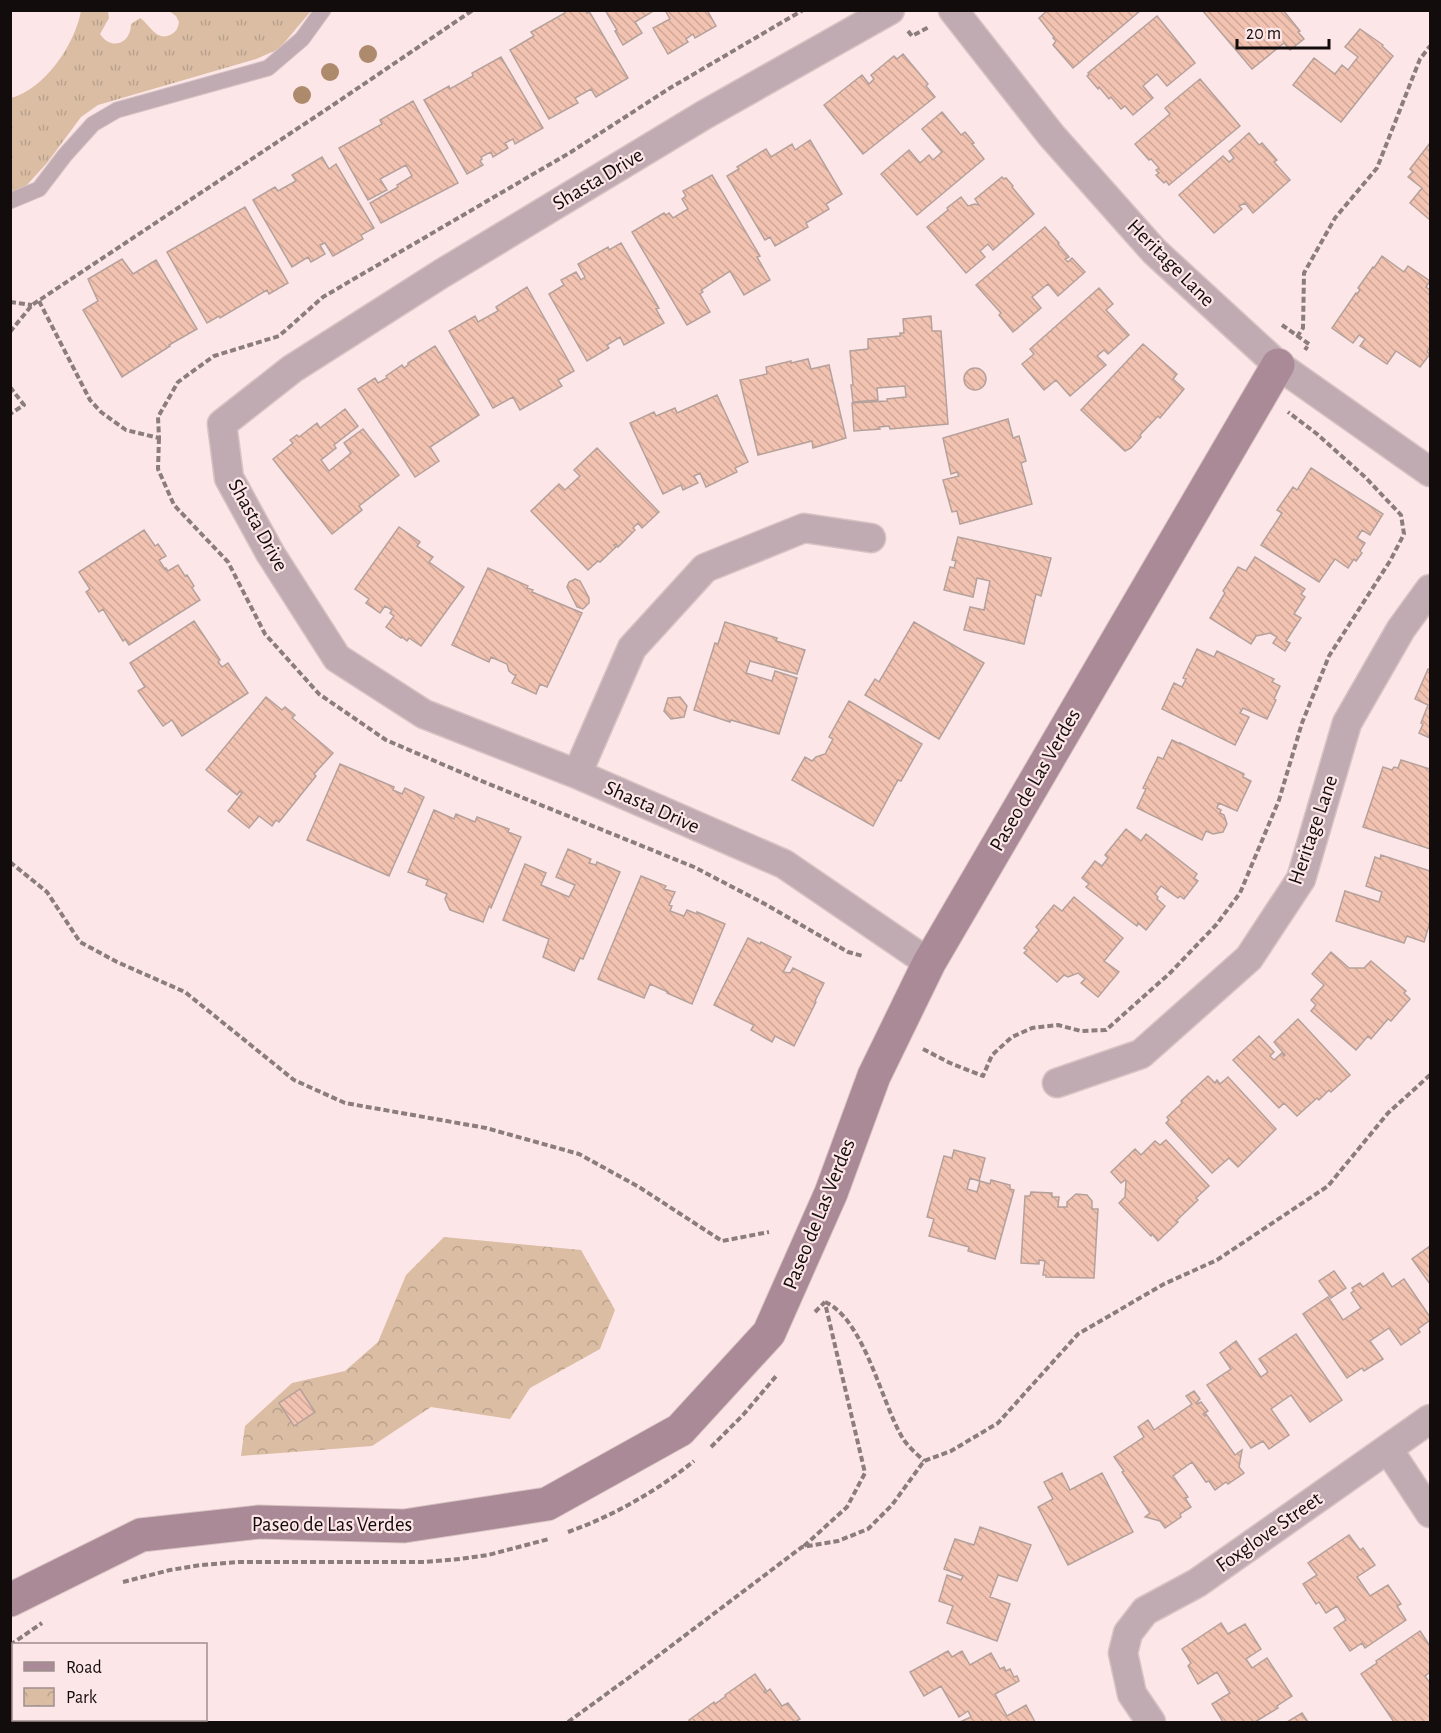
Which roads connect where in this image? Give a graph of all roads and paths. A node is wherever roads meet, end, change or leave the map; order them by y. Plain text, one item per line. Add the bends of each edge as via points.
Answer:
1 (323, 10) edge
2 (472, 10) edge
3 (803, 10) edge
4 (890, 10) edge
5 (953, 10) edge
6 (1431, 46) edge
7 (10, 201) edge
8 (39, 301) junction
9 (10, 302) edge
10 (32, 305) junction
11 (10, 332) edge
12 (1298, 336) junction
13 (1252, 341) junction
14 (1277, 377) junction
15 (10, 387) edge
16 (10, 414) edge
17 (1431, 472) edge
18 (871, 538) dead end
19 (1431, 589) edge
20 (577, 774) junction
21 (10, 862) edge
22 (929, 963) junction
23 (916, 1045) dead end
24 (1431, 1075) edge
25 (1057, 1083) dead end
26 (769, 1232) dead end
27 (789, 1288) junction
28 (825, 1302) junction
29 (1431, 1419) edge
30 (1388, 1449) junction
31 (924, 1461) junction
32 (1431, 1513) edge
33 (802, 1547) junction
34 (10, 1600) edge
35 (568, 1722) edge
36 (1151, 1722) edge

1 - 7 lane via 302,39 268,68 117,110 93,124 39,189
2 - 8 path
3 - 8 path via 323,297 279,336 214,356 178,382 158,417 159,438 126,430 90,400
4 - 20 street, Shasta Drive via 705,115 441,274 292,369 222,424 230,478 270,553 338,658 424,714
5 - 13 street, Heritage Lane via 1051,135 1154,251
6 - 12 path via 1420,59 1377,168 1335,218 1304,273 1303,328
8 - 10 path
9 - 10 path
10 - 11 path
12 - 13 path via 1268,316
12 - 14 path
12 - 14 path via 1309,344
13 - 14 street, Heritage Lane
14 - 17 street, Heritage Lane
14 - 22 street, Paseo de Las Verdes
14 - 23 path via 1317,434 1401,515 1404,534 1329,656 1302,723 1279,800 1240,893 1216,925 1169,974 1106,1030 1081,1031 1058,1025 1032,1028 1012,1037 992,1055 983,1076
15 - 16 path via 24,405
18 - 20 street via 804,528 705,568 632,648
19 - 25 street, Heritage Lane via 1401,629 1347,723 1301,879 1249,958 1140,1054
20 - 22 street, Shasta Drive via 784,864
21 - 26 path via 46,892 80,942 185,992 294,1080 345,1103 486,1128 579,1154 722,1240
22 - 27 street, Paseo de Las Verdes via 874,1076 831,1193
24 - 31 path via 1388,1113 1328,1186 1217,1260 1164,1284 1078,1334 998,1423 951,1451
27 - 28 path
27 - 34 street, Paseo de Las Verdes via 769,1333 680,1430 547,1504 404,1526 259,1522 141,1535
28 - 31 path via 836,1307 855,1333 903,1438
28 - 33 path via 865,1473 847,1507
29 - 30 street, Foxglove Street
30 - 32 street
30 - 36 street, Foxglove Street via 1197,1582 1145,1611 1128,1633 1123,1653 1132,1694
31 - 33 path via 892,1505 868,1529 838,1541
33 - 35 path

